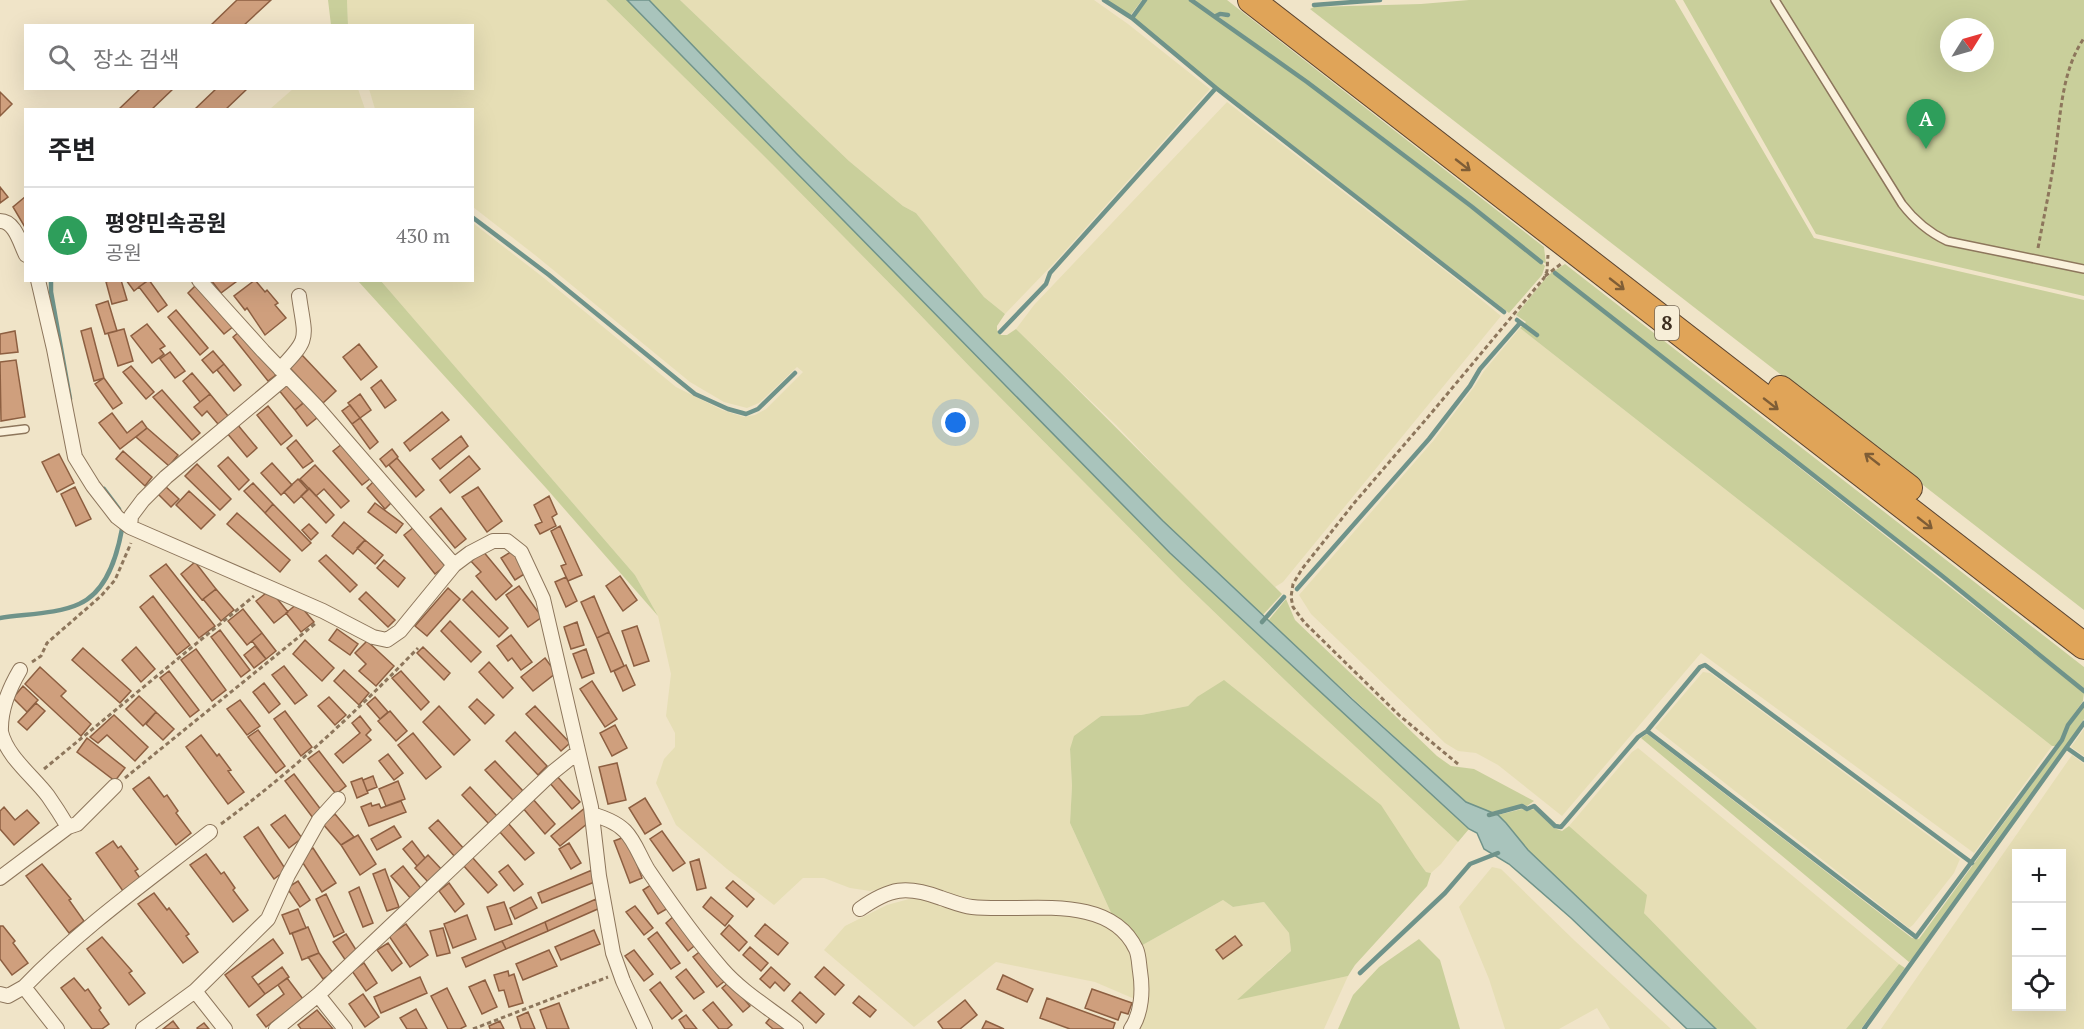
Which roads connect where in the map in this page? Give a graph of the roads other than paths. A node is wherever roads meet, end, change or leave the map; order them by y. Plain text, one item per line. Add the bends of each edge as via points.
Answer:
1 (1251, 0) edge
2 (1279, 0) edge
3 (1775, 0) edge
4 (0, 220) edge
5 (24, 251) edge
6 (2084, 269) edge
7 (38, 282) edge
8 (201, 282) edge
9 (299, 296) dead end
10 (283, 372) junction
11 (25, 429) dead end
12 (0, 432) edge
13 (130, 526) junction
14 (454, 565) junction
15 (2084, 625) edge
16 (2084, 646) edge
17 (20, 670) road end
18 (578, 752) junction
19 (115, 786) road end
20 (338, 799) dead end
21 (592, 814) junction
22 (68, 827) junction
23 (210, 832) road end
24 (0, 878) edge
25 (860, 909) dead end
26 (24, 987) junction
27 (195, 991) junction
28 (0, 994) edge
29 (318, 995) junction
30 (57, 1029) edge
31 (143, 1029) edge
32 (225, 1029) edge
33 (276, 1029) edge
34 (345, 1029) edge
35 (645, 1029) edge
36 (796, 1029) edge
37 (1131, 1029) edge

1 -> 16 highway, 8
15 -> 2 highway, 8
3 - 6 lane via 1913,218 1947,241
4 - 5 street via 12,225
7 - 13 street via 75,457 117,517
8 - 10 street
9 - 10 street via 305,338
10 - 13 street via 166,477 131,516
10 - 14 street
11 - 12 lane
13 - 14 street via 387,640 400,631
14 - 18 street via 493,541 507,541 520,552 543,599
17 - 22 street via 8,690 0,731 10,751
18 - 21 street
18 - 29 street
19 - 22 street via 77,824
20 - 27 street via 319,820 268,919
21 - 35 street via 613,953
21 - 36 street via 609,820 630,836 639,857 676,911 722,969 744,991
22 - 24 street
23 - 26 street via 98,918
25 - 37 street via 880,895 907,889 970,907 1073,909 1111,920 1136,950 1142,983 1140,1010
26 - 28 street via 8,996
26 - 30 street
27 - 31 street
27 - 32 street
29 - 33 street
29 - 34 street

